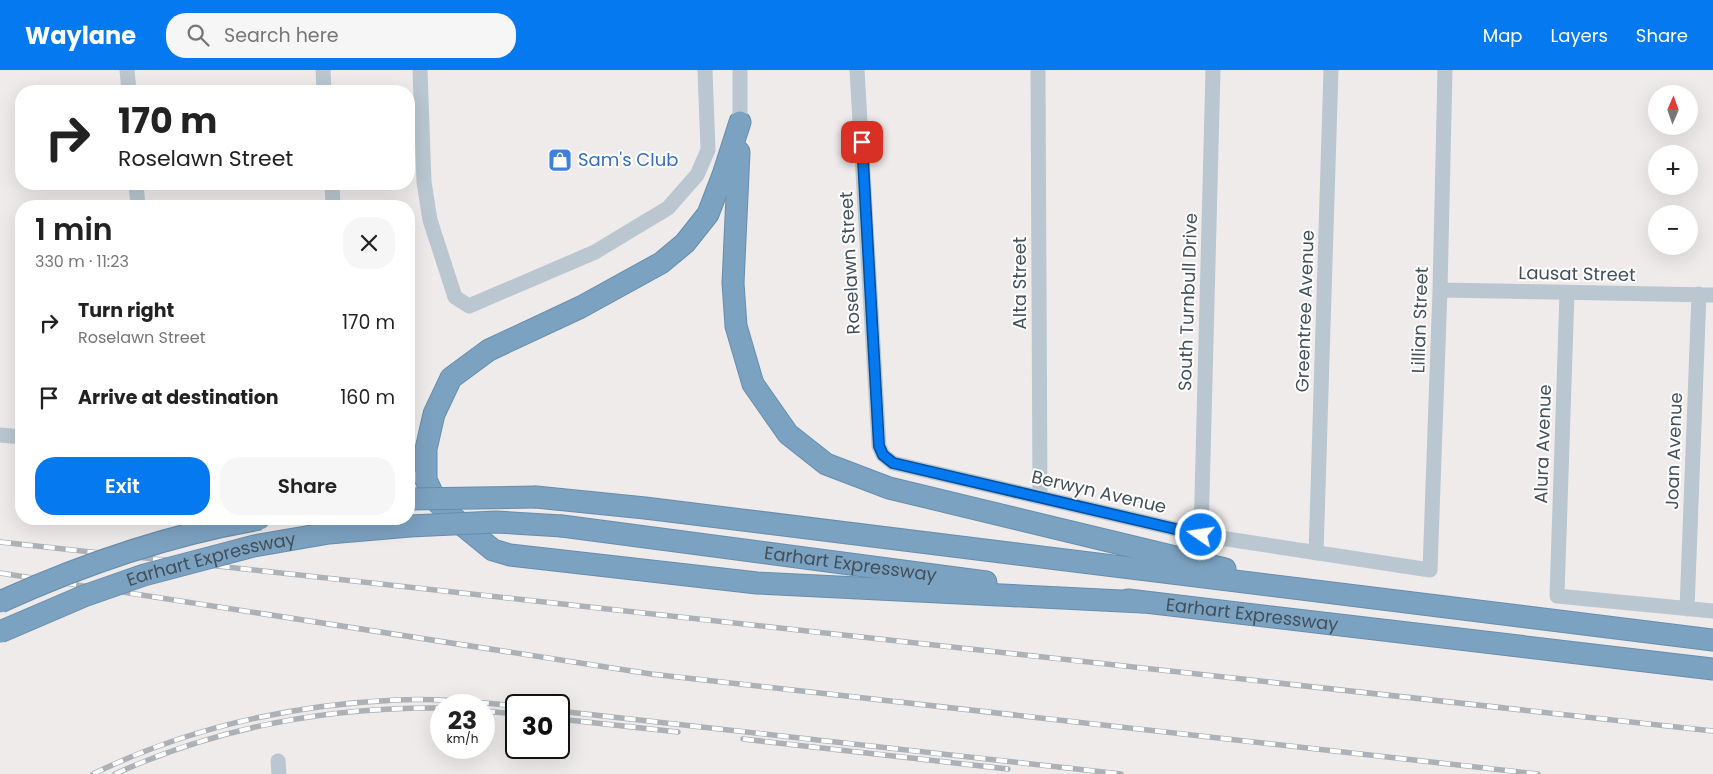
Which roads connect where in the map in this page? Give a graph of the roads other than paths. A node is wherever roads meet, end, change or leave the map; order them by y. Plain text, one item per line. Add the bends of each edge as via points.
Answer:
1 (127, 70) edge
2 (323, 70) edge
3 (420, 70) edge
4 (705, 70) edge
5 (740, 70) edge
6 (857, 70) edge
7 (1038, 70) edge
8 (1213, 70) edge
9 (1331, 70) edge
10 (1445, 70) edge
11 (128, 85) edge
12 (324, 85) edge
13 (740, 122) junction
14 (1440, 290) junction
15 (1567, 293) junction
16 (1706, 294) edge
17 (0, 435) edge
18 (15, 436) edge
19 (883, 453) joint
20 (1040, 497) junction
21 (415, 499) edge
22 (234, 525) edge
23 (1201, 535) junction
24 (1316, 553) junction
25 (1430, 570) joint
26 (1325, 593) junction
27 (0, 602) edge
28 (1142, 602) junction
29 (1688, 609) junction
30 (1713, 611) edge
31 (0, 632) edge
32 (1713, 640) edge
33 (1713, 669) edge

1 - 11 street
2 - 12 street
3 - 4 street via 424,182 430,220 455,297 469,306 595,252 668,208 697,175 708,150
5 - 13 street
6 - 19 street, Roselawn Street via 879,446
7 - 20 street, Alta Street
8 - 23 street, South Turnbull Drive
9 - 24 street, Greentree Avenue
10 - 14 street, Lillian Street
13 - 26 highway via 733,283 736,326 753,384 788,434 826,464 889,488
13 - 28 highway via 708,214 685,243 661,263 488,350 452,378 434,414 426,449 426,480 436,501 486,545 510,556 757,583
14 - 15 street, Lausat Street
14 - 25 street, Lillian Street
15 - 16 street, Lausat Street
15 - 29 street, Alura Avenue via 1557,596
16 - 29 street, Joan Avenue
17 - 18 street
19 - 20 street, Berwyn Avenue via 893,463
20 - 23 street, Berwyn Avenue
21 - 26 highway, Earhart Expressway, bridge via 536,497 645,508
22 - 27 highway, Earhart Expressway, bridge via 90,565
23 - 24 street, Berwyn Avenue
24 - 25 street, Berwyn Avenue
26 - 32 highway, Earhart Expressway
28 - 31 highway, Earhart Expressway, bridge via 562,526 496,522 329,533 254,546 144,574
28 - 33 highway, Earhart Expressway
29 - 30 street

